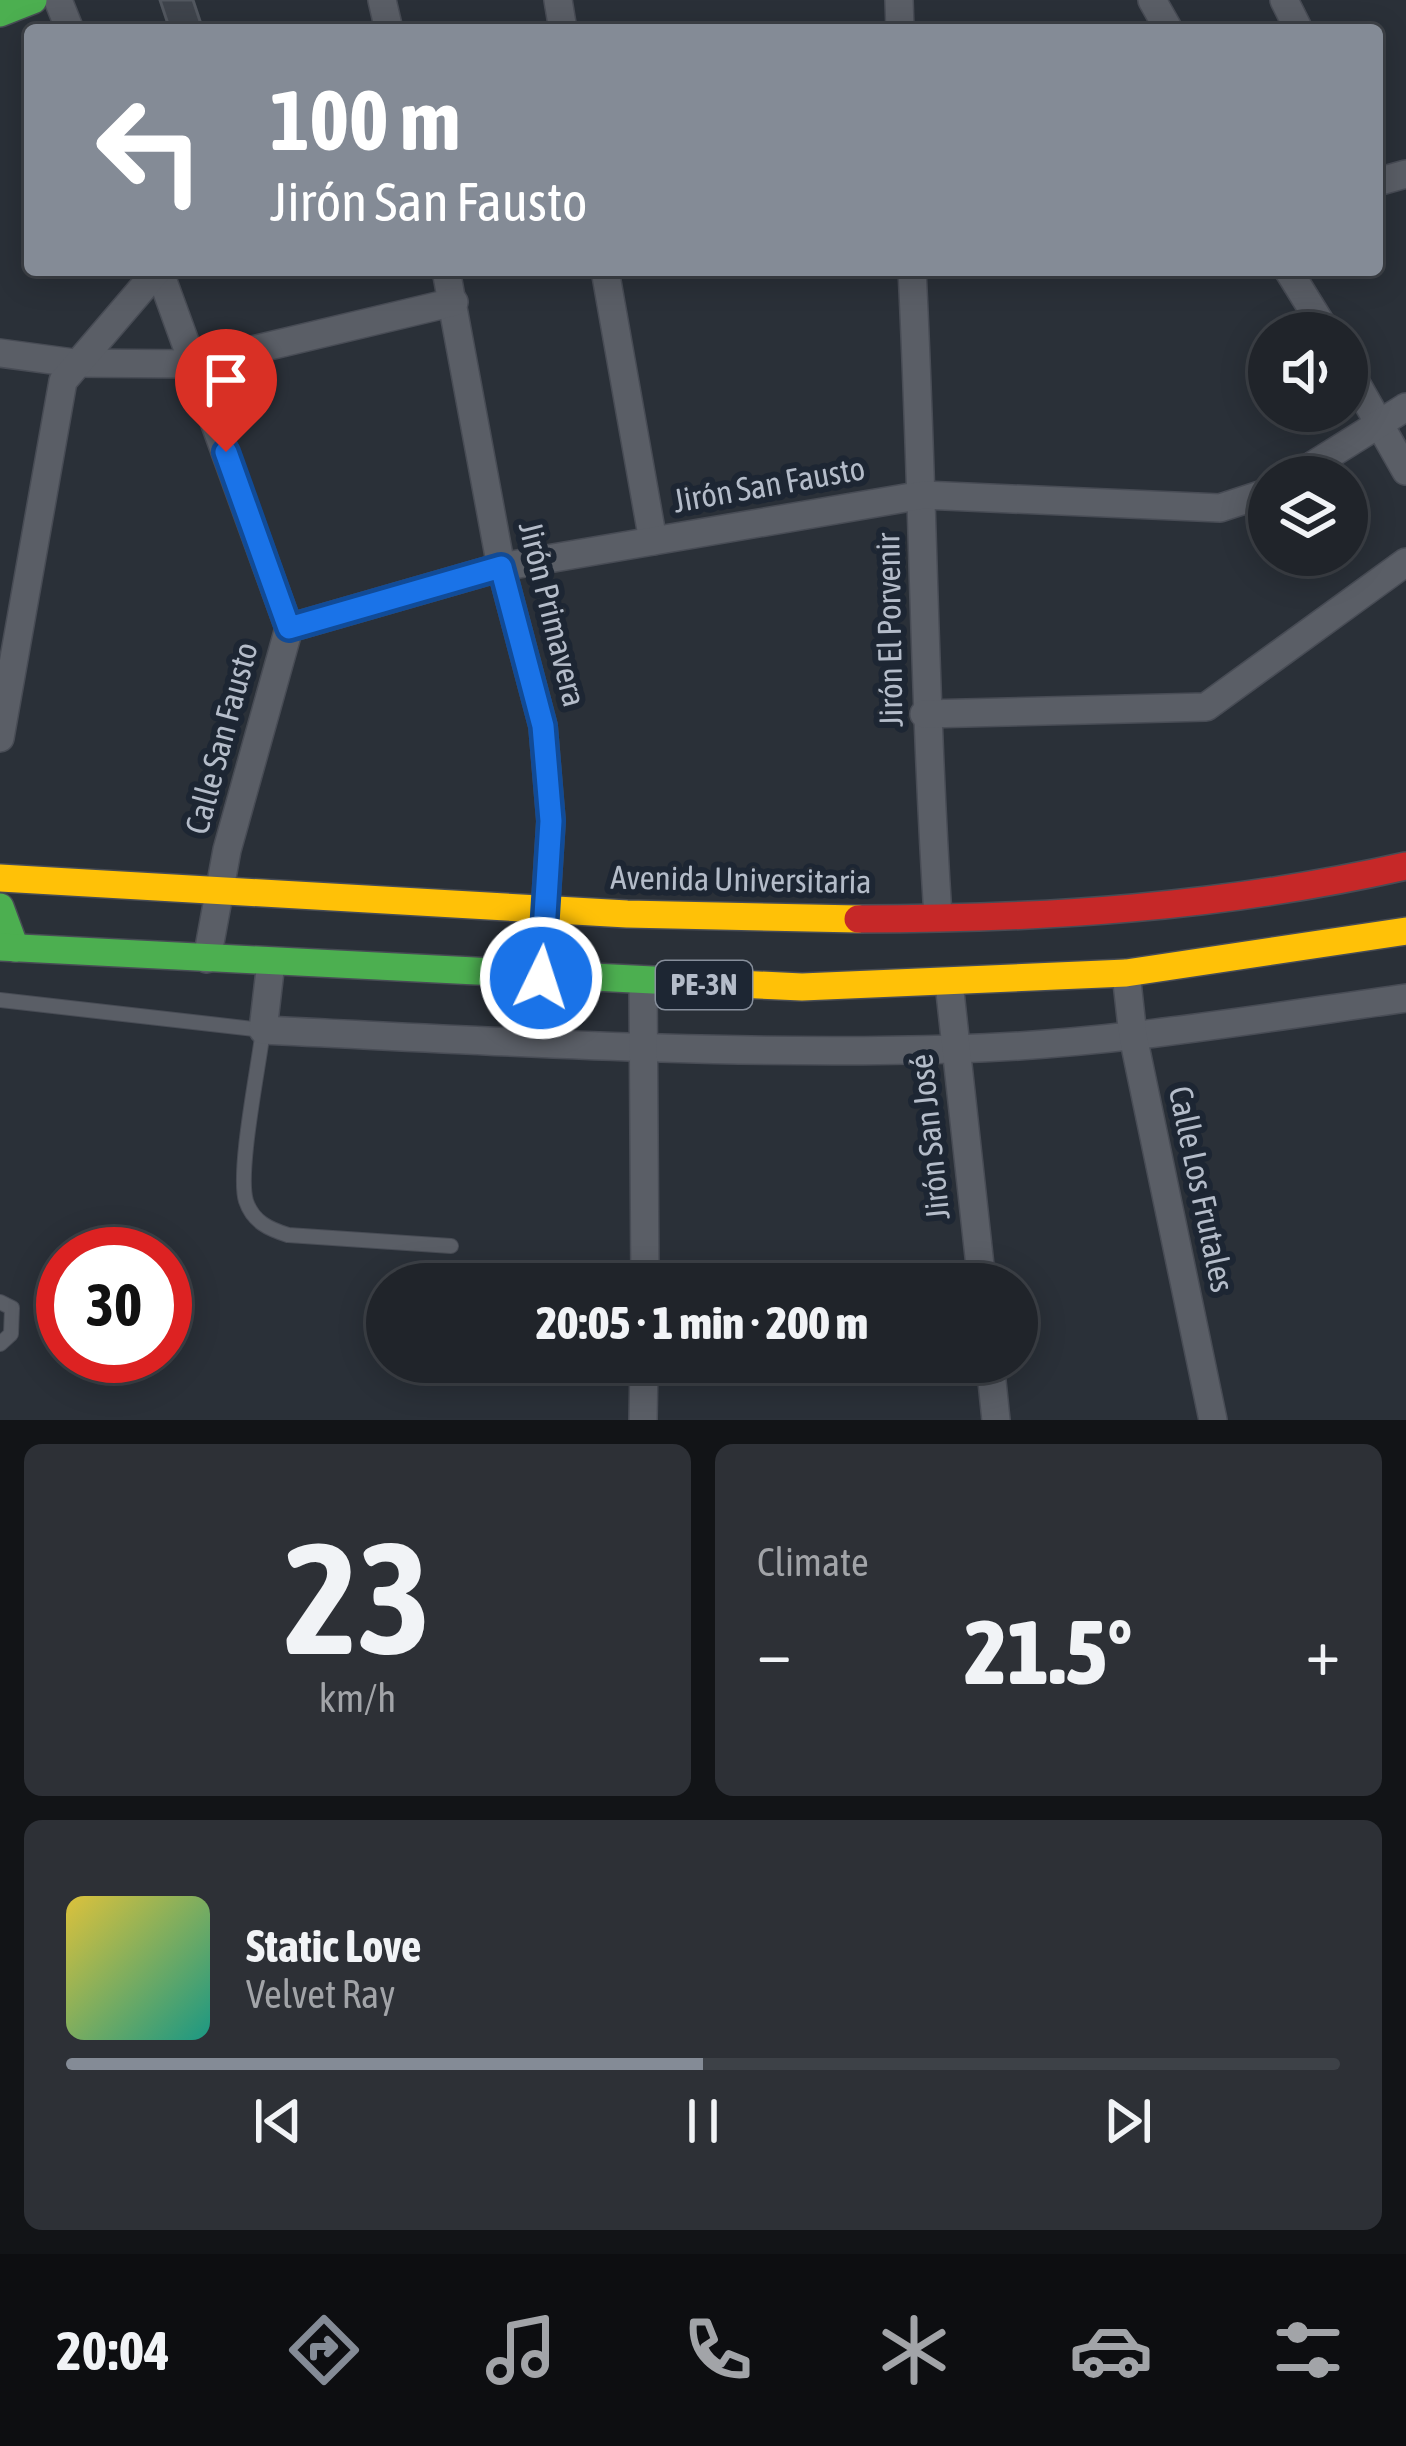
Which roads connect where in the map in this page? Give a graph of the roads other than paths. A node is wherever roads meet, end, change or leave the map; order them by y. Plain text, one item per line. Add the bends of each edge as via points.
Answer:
1 (33, 0) edge
2 (0, 13) edge
3 (154, 276) edge
4 (161, 276) edge
5 (448, 276) edge
6 (606, 276) edge
7 (912, 276) edge
8 (1292, 276) edge
9 (454, 302) junction
10 (1314, 312) edge
11 (0, 353) edge
12 (74, 363) junction
13 (194, 364) junction
14 (1368, 401) edge
15 (1406, 406) edge
16 (1382, 423) junction
17 (1328, 456) edge
18 (1406, 471) edge
19 (923, 495) junction
20 (1248, 499) edge
21 (653, 541) junction
22 (1406, 562) edge
23 (501, 567) junction
24 (289, 628) junction
25 (924, 714) junction
26 (0, 738) edge
27 (1406, 866) edge
28 (0, 878) edge
29 (220, 888) junction
30 (0, 908) edge
31 (545, 910) junction
32 (938, 916) junction
33 (1406, 931) edge
34 (8, 947) edge
35 (207, 958) junction
36 (271, 962) junction
37 (1126, 973) junction
38 (541, 978) junction
39 (643, 983) junction
40 (949, 983) junction
41 (1406, 998) edge
42 (2, 1005) edge
43 (263, 1030) junction
44 (1133, 1036) junction
45 (644, 1049) junction
46 (956, 1049) junction
47 (452, 1246) dead end
48 (645, 1263) edge
49 (980, 1263) edge
50 (0, 1302) edge
51 (0, 1344) edge
52 (644, 1383) edge
53 (993, 1383) edge
54 (644, 1420) edge
55 (997, 1420) edge
56 (1213, 1420) edge

1 - 2 main road
3 - 12 street
4 - 13 street, Calle San Fausto
5 - 9 street, Jirón Primavera
6 - 21 street
7 - 19 street, Jirón El Porvenir
8 - 10 street
9 - 13 street
9 - 23 street, Jirón Primavera
11 - 12 street
12 - 13 street
12 - 26 street via 60,391
13 - 24 street, Calle San Fausto
14 - 16 street
15 - 16 street
16 - 17 street
16 - 18 street
19 - 20 street, Jirón San Fausto via 1220,508
19 - 21 street, Jirón San Fausto
19 - 25 street, Jirón El Porvenir
21 - 23 street, Jirón San Fausto
22 - 25 street via 1206,707
23 - 24 street, Jirón San Fausto
23 - 31 street, Jirón Primavera via 543,726 551,821
24 - 29 street, Calle San Fausto
25 - 32 street, Jirón El Porvenir
27 - 32 main road, Avenida Universitaria via 1256,897
28 - 29 main road, Avenida Universitaria
29 - 31 main road, Avenida Universitaria
29 - 35 street, Calle San Fausto
30 - 34 main road
31 - 32 main road, Avenida Universitaria
31 - 38 street, Jirón Primavera
33 - 37 main road, PE-3N
34 - 35 main road, PE-3N
35 - 36 main road, PE-3N
36 - 38 main road, PE-3N
36 - 43 street
37 - 40 main road, PE-3N
37 - 44 street, Calle Los Frutales
38 - 39 main road, PE-3N
39 - 40 main road, PE-3N
39 - 45 street
40 - 46 street, Jirón San José
41 - 44 street
42 - 43 lane
43 - 45 street
43 - 47 lane via 245,1175 246,1200 262,1226 288,1235
44 - 46 street
44 - 56 street, Calle Los Frutales
45 - 46 street
45 - 48 street
46 - 49 street, Jirón San José
50 - 51 lane via 12,1308 11,1334
52 - 54 street
53 - 55 street

